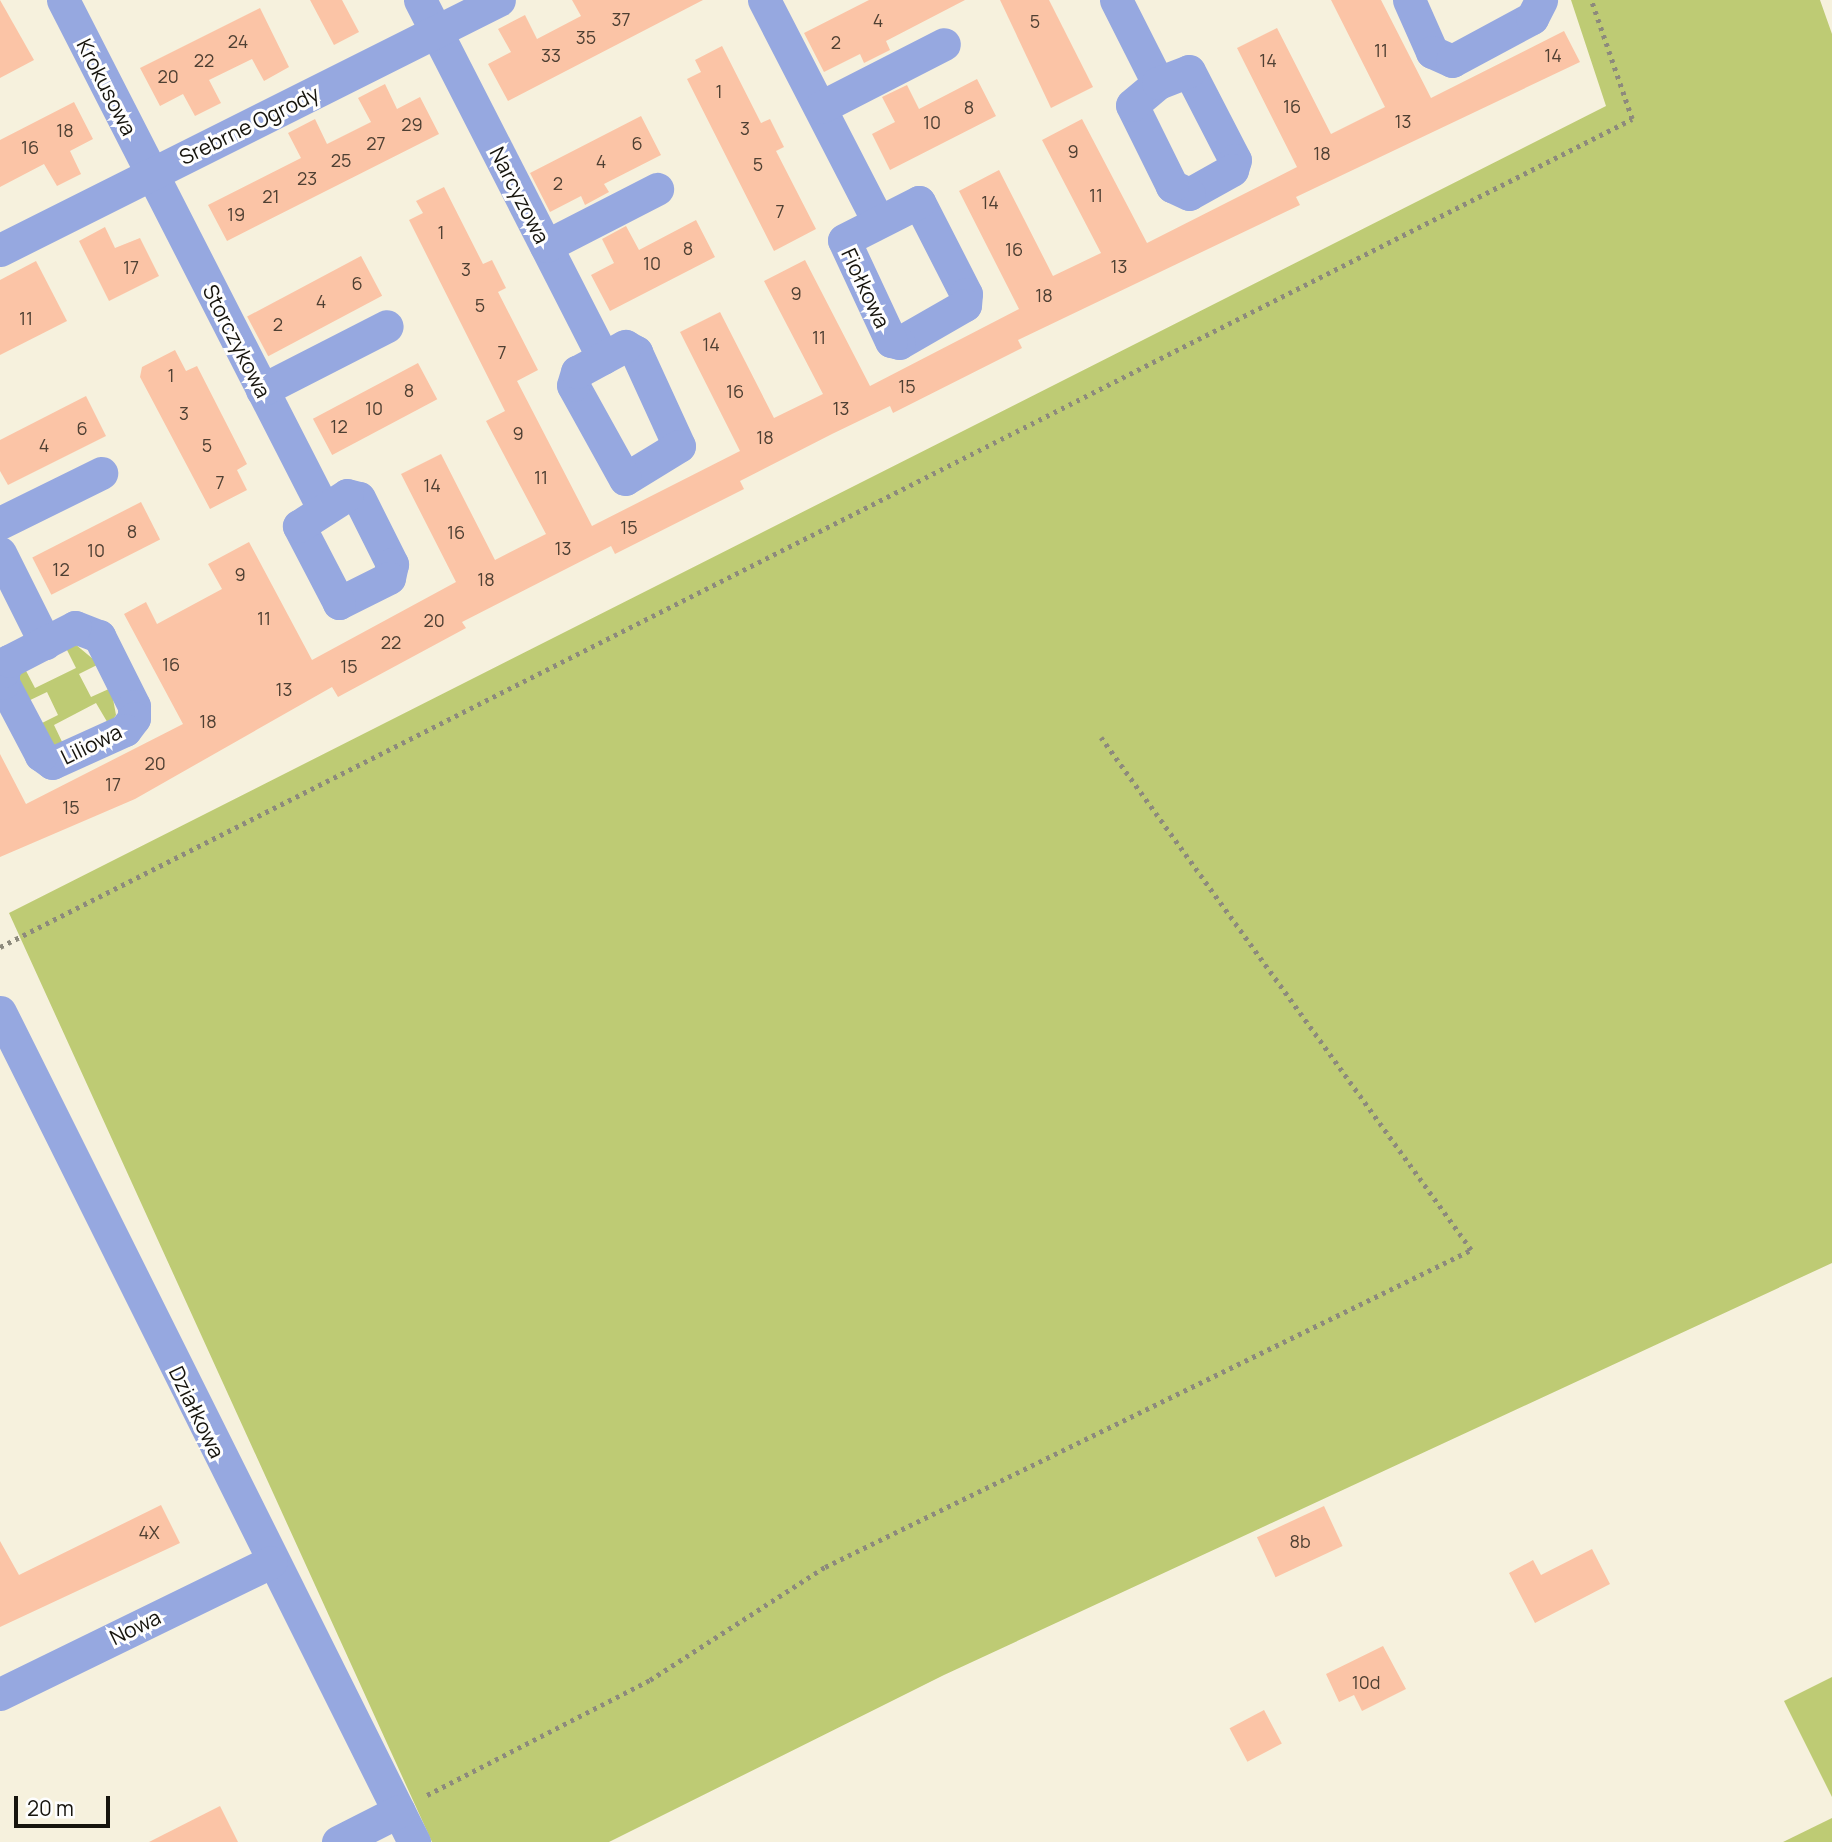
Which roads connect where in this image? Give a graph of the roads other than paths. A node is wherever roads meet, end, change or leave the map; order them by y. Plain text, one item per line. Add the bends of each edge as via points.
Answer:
1 (62, 0) edge
2 (421, 0) edge
3 (499, 0) edge
4 (764, 0) edge
5 (1116, 0) edge
6 (1409, 0) edge
7 (1541, 0) edge
8 (437, 32) junction
9 (944, 44) dead end
10 (1158, 83) dead end
11 (821, 107) junction
12 (151, 173) junction
13 (657, 188) dead end
14 (877, 219) dead end
15 (545, 246) junction
16 (0, 250) edge
17 (387, 326) dead end
18 (603, 358) dead end
19 (262, 390) junction
20 (101, 473) dead end
21 (323, 508) dead end
22 (0, 523) edge
23 (0, 553) edge
24 (45, 643) dead end
25 (0, 1012) edge
26 (271, 1562) junction
27 (0, 1694) edge
28 (399, 1811) junction
29 (338, 1842) edge
30 (414, 1842) edge

1 - 12 street, Krokusowa
2 - 8 street, Narcyzowa
3 - 8 street, Srebrne Ogrody
4 - 11 street, Fiołkowa
5 - 10 street
6 - 7 street via 1432,51 1451,61 1532,18
8 - 12 street, Srebrne Ogrody
8 - 15 street, Narcyzowa
9 - 11 street
11 - 14 street, Fiołkowa
12 - 16 street, Srebrne Ogrody
12 - 19 street, Storczykowa
13 - 15 street
15 - 18 street, Narcyzowa
17 - 19 street
19 - 21 street, Storczykowa
20 - 22 street
23 - 24 street
25 - 26 street, Działkowa
26 - 27 street, Nowa
26 - 28 street, Działkowa
28 - 29 street
28 - 30 street, Działkowa

